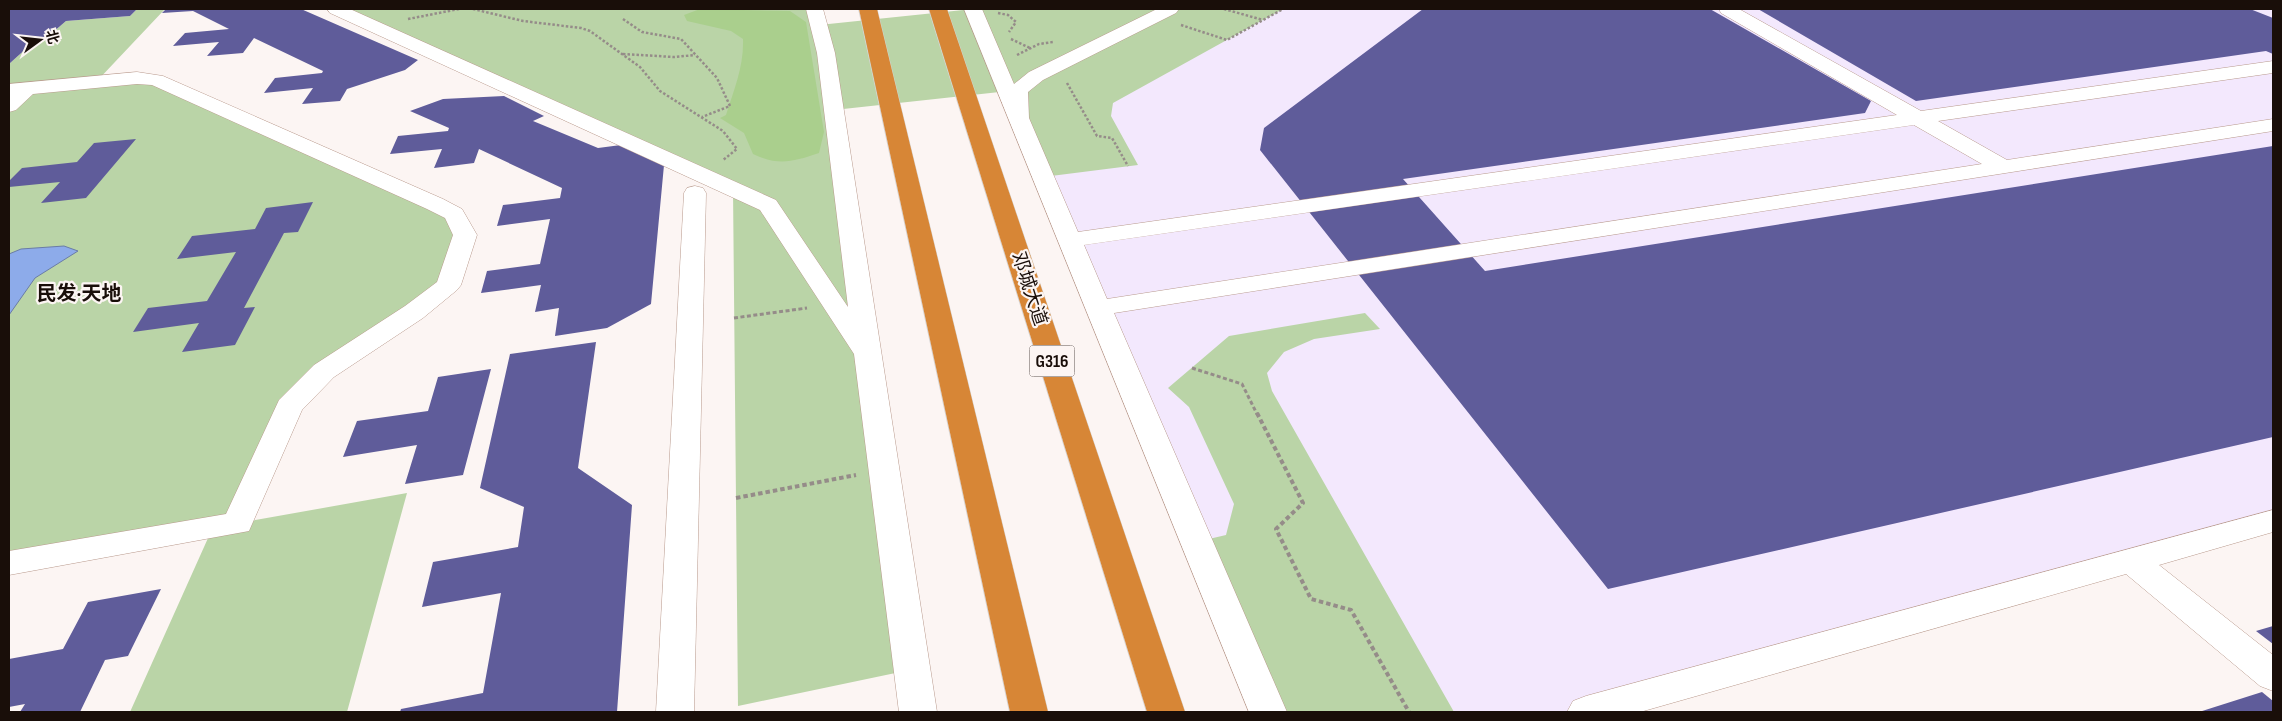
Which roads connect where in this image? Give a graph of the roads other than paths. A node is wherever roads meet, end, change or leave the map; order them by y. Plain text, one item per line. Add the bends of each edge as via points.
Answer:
1 (336, 9) edge
2 (815, 9) edge
3 (938, 9) edge
4 (973, 9) edge
5 (1727, 9) edge
6 (866, 11) edge
7 (1162, 13) edge
8 (2273, 66) edge
9 (18, 90) edge
10 (9, 106) edge
11 (1917, 118) junction
12 (1020, 121) junction
13 (2273, 125) edge
14 (2005, 168) junction
15 (699, 184) junction
16 (1070, 240) junction
17 (1098, 308) junction
18 (867, 354) junction
19 (2273, 522) edge
20 (2132, 561) junction
21 (9, 563) edge
22 (908, 642) junction
23 (2273, 676) edge
24 (675, 712) edge
25 (902, 712) edge
26 (918, 712) edge
27 (1029, 712) edge
28 (1166, 712) edge
29 (1268, 712) edge
30 (1586, 712) edge

1 - 15 street
2 - 18 street via 826,54
3 - 28 highway, 邓城大道 / G316
4 - 12 street
5 - 11 street
6 - 27 highway
7 - 12 street via 1036,76 1018,90
8 - 11 street
9 - 10 street
9 - 21 street via 137,78 156,80 435,204 454,214 465,235 448,286 324,371 289,406 238,523
11 - 14 street
11 - 16 street
12 - 16 street
13 - 14 street
14 - 17 street
15 - 18 street via 768,205
15 - 24 street
16 - 17 street
17 - 29 street
18 - 22 street
19 - 20 street
20 - 23 street
20 - 30 street
22 - 25 street
22 - 26 street

